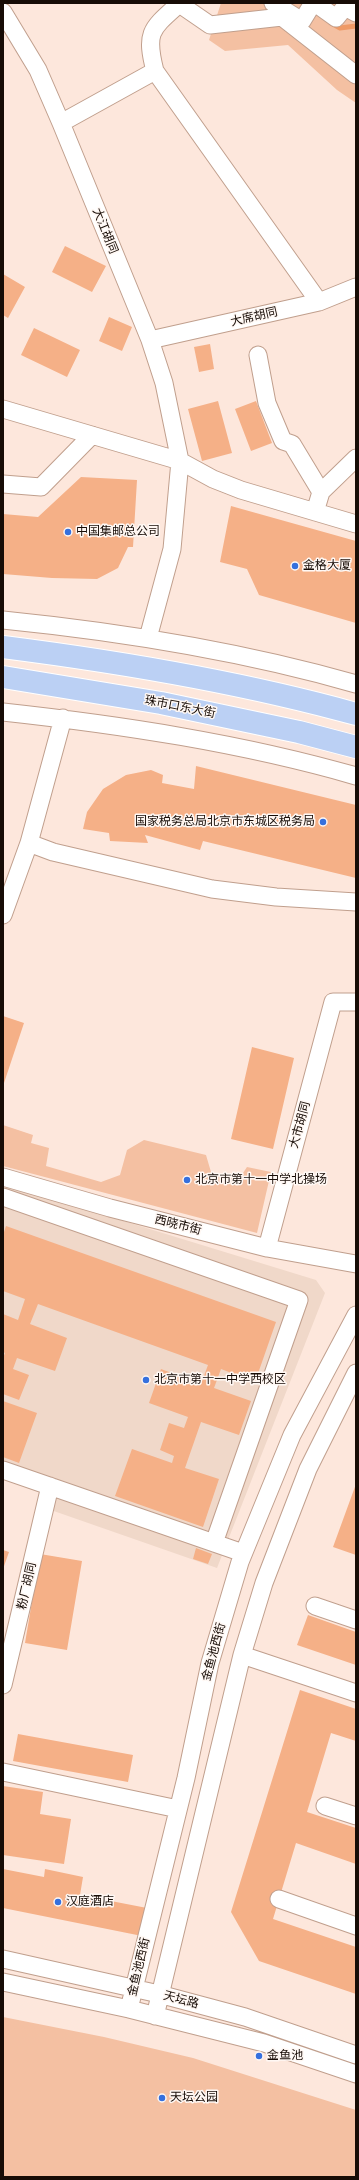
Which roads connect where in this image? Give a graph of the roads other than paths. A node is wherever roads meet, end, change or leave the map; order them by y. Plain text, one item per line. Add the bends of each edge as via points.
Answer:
1 (272, 3) edge
2 (314, 3) edge
3 (178, 4) edge
4 (3, 12) edge
5 (356, 13) edge
6 (282, 17) junction
7 (155, 71) junction
8 (356, 75) edge
9 (61, 123) junction
10 (356, 287) edge
11 (319, 302) junction
12 (150, 340) junction
13 (258, 355) dead end
14 (3, 409) edge
15 (92, 435) junction
16 (356, 458) edge
17 (180, 461) junction
18 (3, 484) edge
19 (321, 492) junction
20 (315, 512) junction
21 (356, 524) edge
22 (3, 620) edge
23 (148, 638) junction
24 (3, 647) edge
25 (3, 677) edge
26 (356, 684) edge
27 (3, 712) edge
28 (356, 714) edge
29 (63, 718) junction
30 (356, 747) edge
31 (356, 776) edge
32 (29, 843) junction
33 (356, 902) edge
34 (3, 915) edge
35 (356, 1002) edge
36 (3, 1177) edge
37 (3, 1197) edge
38 (267, 1248) junction
39 (356, 1264) edge
40 (356, 1315) edge
41 (356, 1373) edge
42 (3, 1470) edge
43 (50, 1486) junction
44 (214, 1543) junction
45 (243, 1553) junction
46 (315, 1606) dead end
47 (356, 1620) edge
48 (242, 1655) junction
49 (3, 1685) edge
50 (356, 1693) edge
51 (3, 1772) edge
52 (325, 1806) dead end
53 (178, 1809) junction
54 (356, 1816) edge
55 (279, 1900) dead end
56 (356, 1926) edge
57 (3, 1959) edge
58 (3, 1982) edge
59 (134, 1987) junction
60 (159, 1994) junction
61 (129, 2009) junction
62 (155, 2016) junction
63 (356, 2054) edge
64 (356, 2074) edge

1 - 2 street via 302,21
1 - 6 street
2 - 5 street via 336,18 344,7
3 - 6 street via 210,25
3 - 7 street via 154,27 149,50
4 - 9 street, 大江胡同 via 38,70
6 - 8 street
7 - 9 street
7 - 11 street
9 - 12 street, 大江胡同
10 - 11 street, 大席胡同
11 - 12 street, 大席胡同
12 - 17 street, 大江胡同 via 164,383
13 - 19 street via 267,403 283,441 292,444
14 - 15 street
15 - 17 street
15 - 18 street via 41,487
16 - 19 street
17 - 20 street via 213,479 241,490
17 - 23 street, 大江胡同 via 172,549
19 - 20 street
20 - 21 street
22 - 23 street
23 - 26 street via 325,675
24 - 28 main road via 170,672
25 - 30 main road, 珠市口东大街 via 161,703 299,732
27 - 29 street
29 - 31 street via 293,758
29 - 32 street
32 - 33 street via 53,852 212,889 276,897
32 - 34 street
35 - 38 street, 大市胡同 via 333,1002
36 - 38 street, 西晓市街 via 110,1208
37 - 44 street via 299,1300
38 - 39 street, 西晓市街
40 - 45 street, 金鱼池西街 via 292,1435
41 - 48 street via 308,1469 264,1583
42 - 43 street
43 - 44 street
43 - 49 street, 粉厂胡同
44 - 45 street
45 - 53 street, 金鱼池西街 via 210,1663
46 - 47 street
48 - 50 street
48 - 60 street
51 - 53 street
52 - 54 street
53 - 59 street, 金鱼池西街
55 - 56 street
57 - 59 street, 天坛路
58 - 61 street, 天坛路
59 - 60 street, 天坛路
59 - 61 street, 金鱼池西街
60 - 62 street
60 - 63 street, 天坛路 via 245,2017
61 - 62 street, 天坛路
62 - 64 street, 天坛路 via 264,2043

